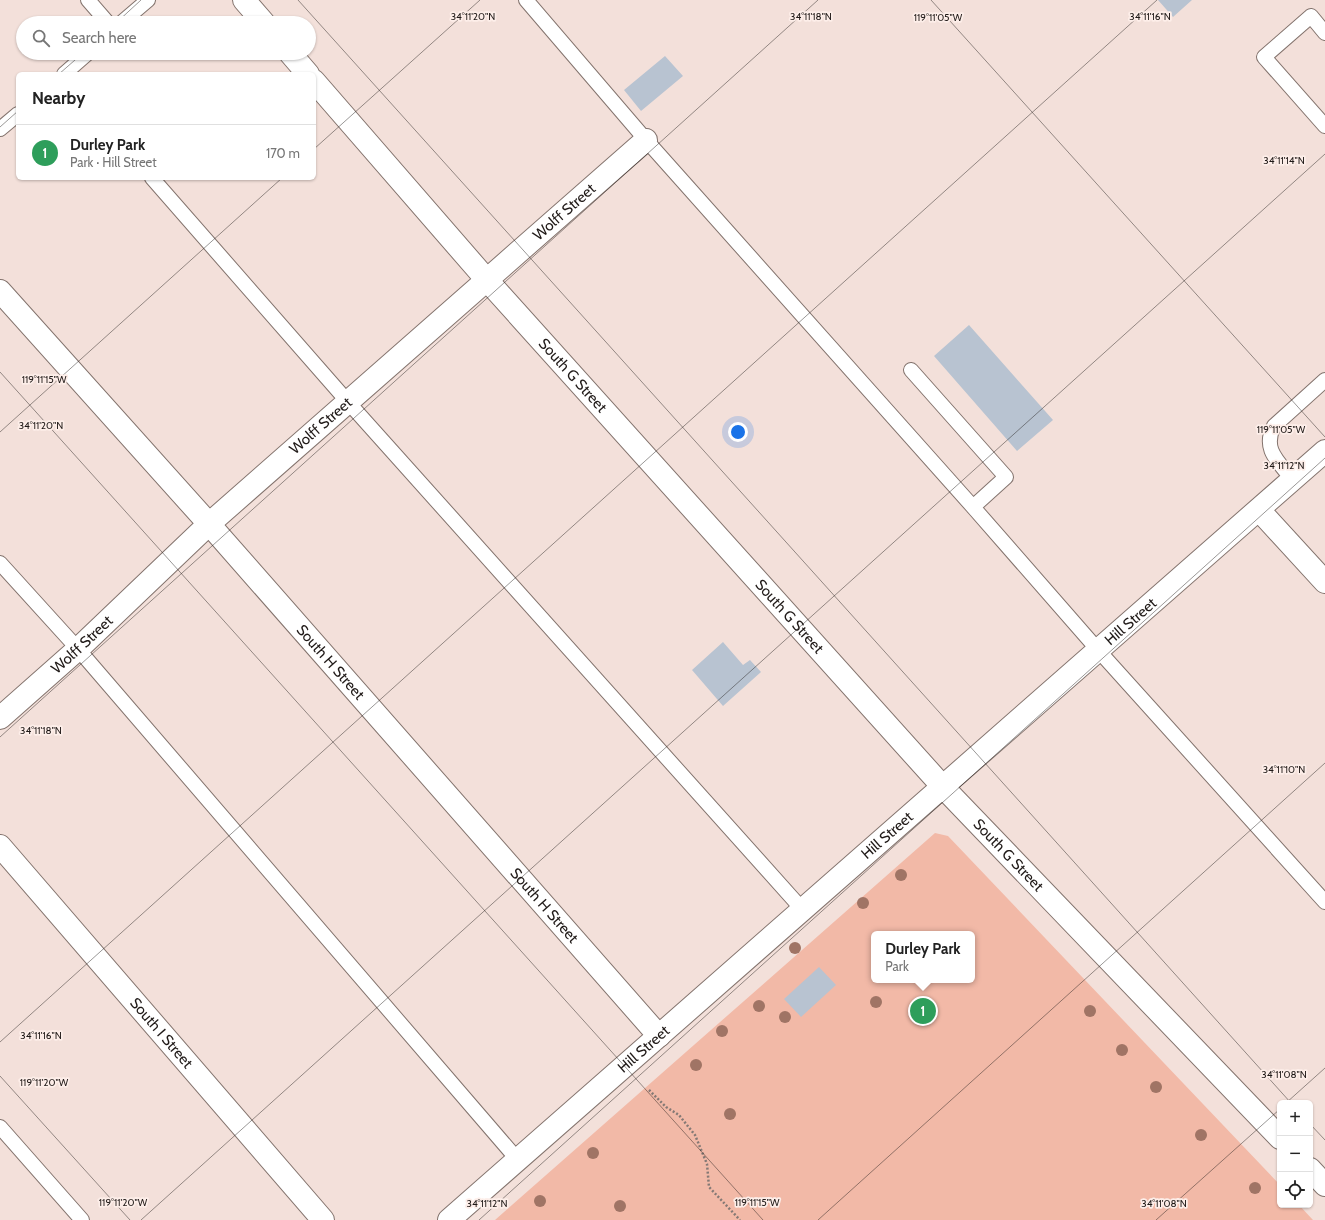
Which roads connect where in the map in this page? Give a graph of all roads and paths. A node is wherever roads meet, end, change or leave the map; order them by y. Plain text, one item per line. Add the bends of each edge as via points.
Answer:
1 (88, 0) edge
2 (148, 0) edge
3 (244, 0) edge
4 (526, 0) edge
5 (102, 16) edge
6 (129, 16) edge
7 (258, 16) edge
8 (1325, 33) edge
9 (80, 60) edge
10 (296, 60) edge
11 (66, 72) edge
12 (306, 72) edge
13 (316, 83) edge
14 (16, 116) edge
15 (1325, 126) edge
16 (0, 129) edge
17 (646, 140) junction
18 (154, 180) edge
19 (486, 279) junction
20 (0, 291) edge
21 (911, 370) dead end
22 (1325, 380) edge
23 (348, 402) junction
24 (1325, 450) edge
25 (1292, 479) junction
26 (973, 507) junction
27 (1259, 510) junction
28 (210, 524) junction
29 (0, 563) edge
30 (1325, 582) edge
31 (78, 649) junction
32 (1098, 650) junction
33 (0, 718) edge
34 (943, 787) junction
35 (0, 846) edge
36 (1325, 902) edge
37 (802, 909) junction
38 (659, 1036) junction
39 (649, 1090) dead end
40 (0, 1127) edge
41 (1278, 1136) edge
42 (517, 1159) junction
43 (1313, 1172) edge
44 (1325, 1185) edge
45 (82, 1220) edge
46 (322, 1220) edge
47 (449, 1220) edge
48 (740, 1220) edge

1 - 5 lane
2 - 6 lane
3 - 7 street
4 - 17 lane
8 - 15 lane via 1310,16 1264,57
9 - 11 lane
10 - 12 street
13 - 19 street, South G Street
14 - 16 lane
17 - 19 street, Wolff Street
17 - 26 lane
18 - 23 lane
19 - 23 street, Wolff Street
19 - 34 street, South G Street
20 - 28 street, South H Street
21 - 26 lane via 1006,477
22 - 25 lane via 1274,426 1269,436 1269,448
23 - 28 street, Wolff Street
23 - 37 lane
24 - 25 street, Hill Street
25 - 27 street, Hill Street
26 - 32 lane
27 - 30 street
27 - 32 street, Hill Street
28 - 31 street, Wolff Street
28 - 38 street, South H Street
29 - 31 lane
31 - 33 street, Wolff Street
31 - 42 lane
32 - 34 street, Hill Street
32 - 36 lane
34 - 37 street, Hill Street
34 - 41 street, South G Street
35 - 46 street, South I Street
37 - 38 street, Hill Street
38 - 42 street, Hill Street
39 - 48 path via 666,1107 679,1115 695,1135 707,1164 709,1187
40 - 45 lane
42 - 47 street, Hill Street
43 - 44 street

